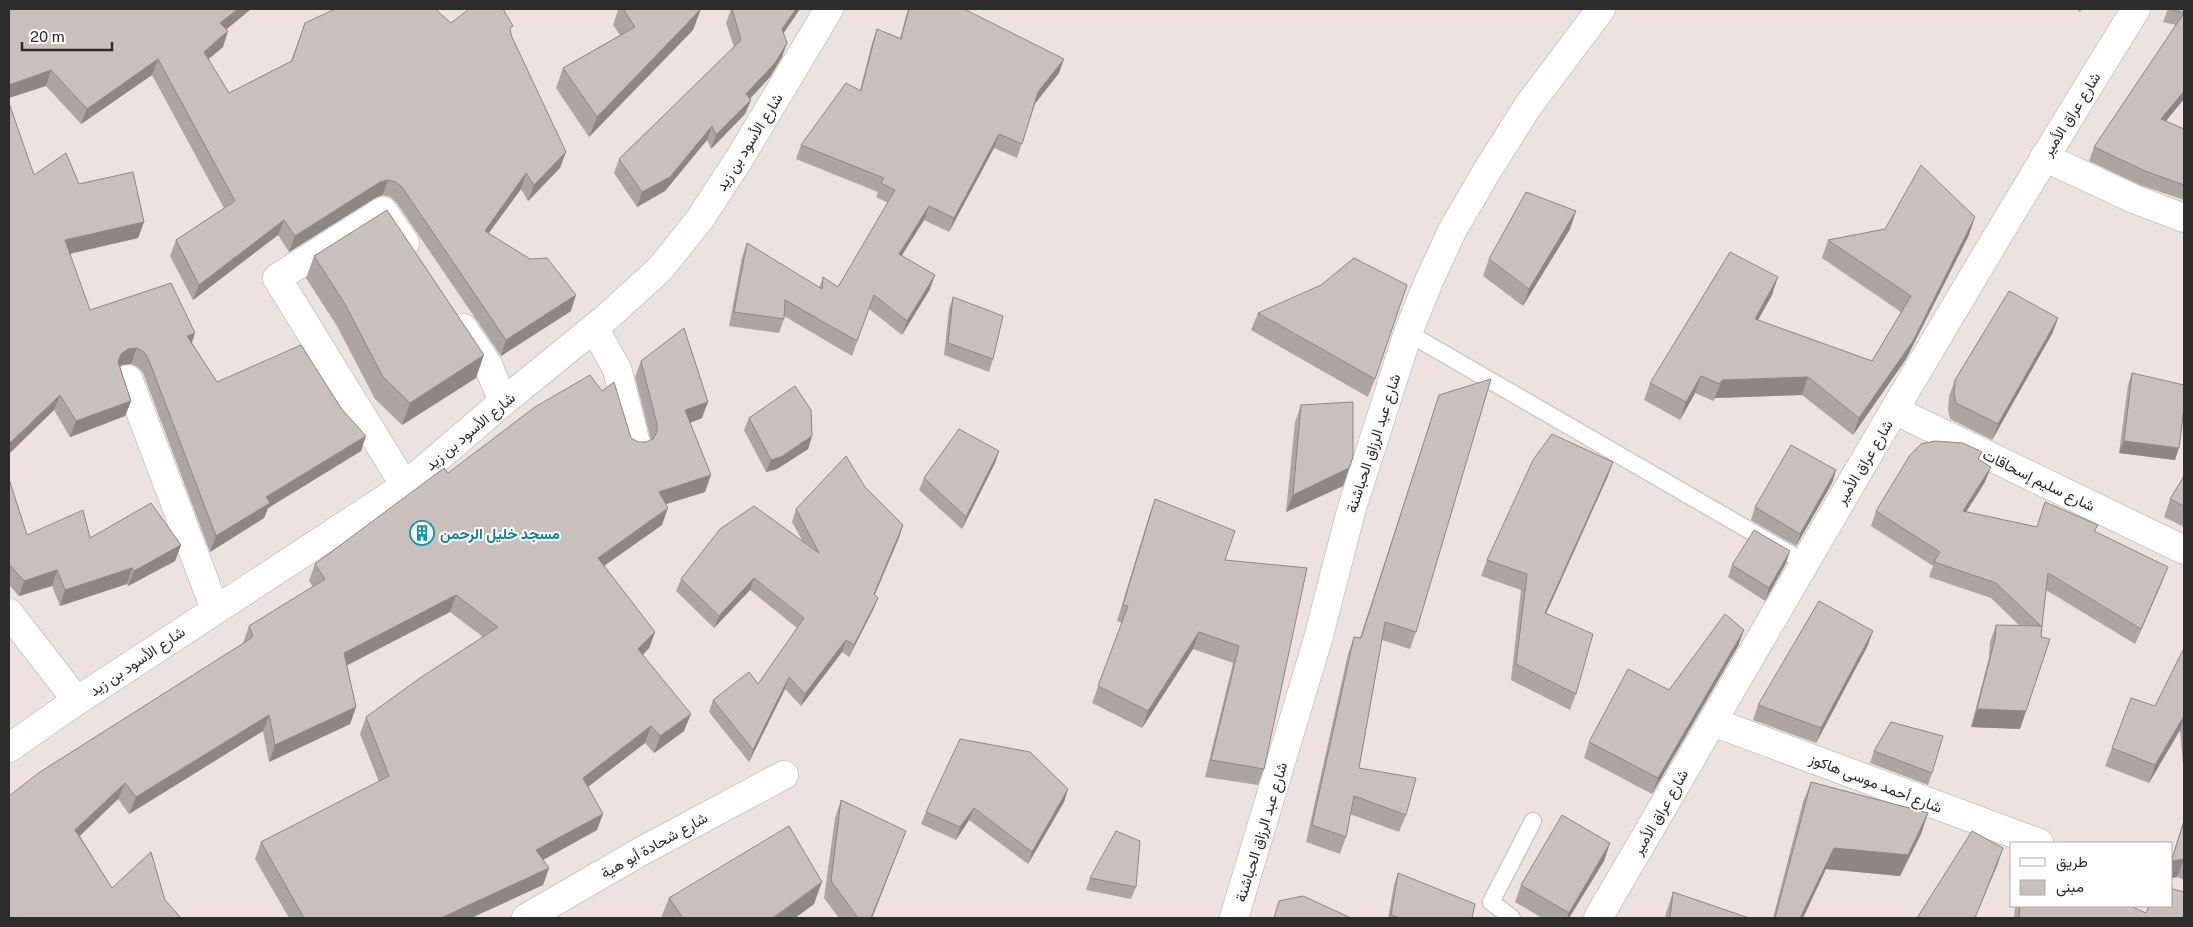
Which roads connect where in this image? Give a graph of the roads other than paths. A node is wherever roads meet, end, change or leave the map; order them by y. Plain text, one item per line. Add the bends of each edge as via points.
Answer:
1 (829, 9) edge
2 (1601, 9) edge
3 (2136, 9) edge
4 (2044, 157) junction
5 (2184, 218) edge
6 (422, 267) edge
7 (449, 308) edge
8 (594, 328) junction
9 (1408, 333) junction
10 (128, 379) dead end
11 (503, 402) junction
12 (1894, 410) junction
13 (636, 444) edge
14 (405, 486) junction
15 (2184, 550) edge
16 (1804, 562) junction
17 (215, 609) junction
18 (9, 613) edge
19 (77, 701) junction
20 (1713, 722) junction
21 (9, 748) edge
22 (784, 775) dead end
23 (1533, 821) dead end
24 (2036, 842) edge
25 (526, 918) edge
26 (1234, 918) edge
27 (1512, 918) edge
28 (1598, 918) edge

1 - 8 street, شارع الأسود بن زيد via 742,156 700,219 660,269
2 - 9 street, شارع عبد الرزاق الحباشنة via 1528,106 1487,171 1452,231
3 - 4 street, شارع عراق الأمير
4 - 5 street via 2134,200
4 - 12 street, شارع عراق الأمير
6 - 14 street via 383,211 277,278
7 - 11 street via 488,365
8 - 11 street, شارع الأسود بن زيد
8 - 13 street via 618,369
9 - 16 lane
9 - 26 street, شارع عبد الرزاق الحباشنة via 1351,511 1318,639
10 - 17 street
11 - 14 street, شارع الأسود بن زيد
12 - 15 street, شارع سليم إسحاقات
12 - 16 street, شارع عراق الأمير
14 - 17 street, شارع الأسود بن زيد
16 - 20 street, شارع عراق الأمير
17 - 19 street, شارع الأسود بن زيد
18 - 19 street
19 - 21 street, شارع الأسود بن زيد
20 - 24 street, شارع أحمد موسى هاكوز
20 - 28 street, شارع عراق الأمير
22 - 25 street, شارع شحادة أبو هية
23 - 27 lane via 1490,902

